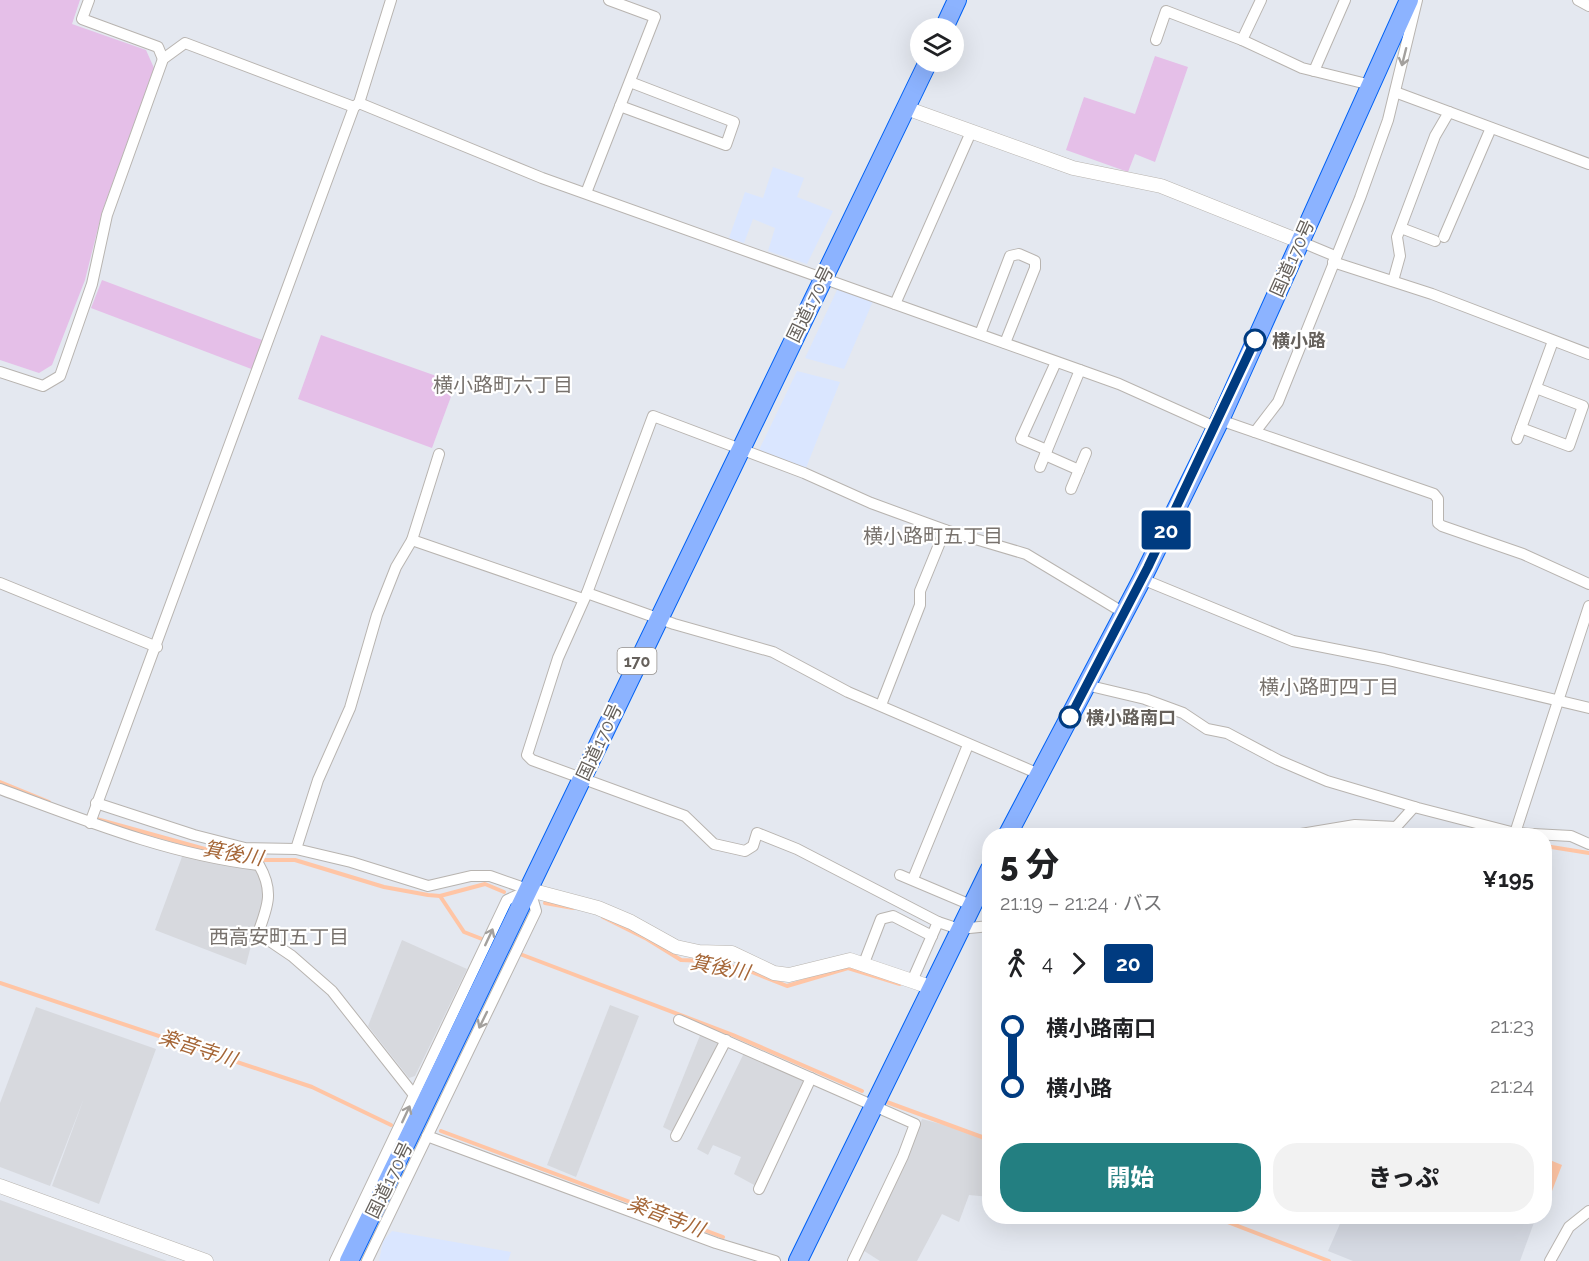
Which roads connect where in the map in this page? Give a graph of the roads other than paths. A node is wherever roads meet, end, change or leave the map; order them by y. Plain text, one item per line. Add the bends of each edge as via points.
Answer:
1 (89, 0) edge
2 (391, 0) edge
3 (609, 0) edge
4 (957, 0) edge
5 (1261, 0) edge
6 (1345, 0) edge
7 (1408, 0) edge
8 (1417, 0) edge
9 (1578, 0) edge
10 (1589, 6) edge
11 (949, 18) edge
12 (1156, 40) dead end
13 (1242, 40) junction
14 (164, 58) junction
15 (1314, 71) junction
16 (923, 72) edge
17 (630, 82) junction
18 (1371, 85) junction
19 (1395, 92) junction
20 (357, 105) junction
21 (620, 106) junction
22 (906, 108) junction
23 (1449, 112) junction
24 (1491, 128) junction
25 (971, 132) junction
26 (1589, 164) edge
27 (586, 193) junction
28 (1401, 228) junction
29 (1299, 241) junction
30 (1334, 259) junction
31 (823, 278) junction
32 (1394, 280) junction
33 (895, 304) junction
34 (980, 334) junction
35 (1553, 341) junction
36 (1005, 344) junction
37 (1589, 354) edge
38 (1056, 362) junction
39 (1080, 370) junction
40 (0, 372) edge
41 (1536, 388) junction
42 (1218, 423) junction
43 (1521, 428) junction
44 (1255, 432) junction
45 (1517, 439) dead end
46 (739, 450) junction
47 (1046, 452) junction
48 (1086, 453) dead end
49 (440, 454) dead end
50 (1040, 467) dead end
51 (1079, 470) junction
52 (1071, 489) dead end
53 (945, 530) junction
54 (412, 540) junction
55 (1142, 579) junction
56 (0, 583) edge
57 (1589, 584) edge
58 (585, 596) junction
59 (1589, 606) edge
60 (1124, 613) junction
61 (657, 619) junction
62 (157, 647) junction
63 (1086, 685) junction
64 (1557, 699) junction
65 (881, 705) junction
66 (1589, 708) edge
67 (968, 745) junction
68 (1040, 774) junction
69 (581, 778) junction
70 (0, 789) edge
71 (96, 803) junction
72 (1414, 807) junction
73 (90, 823) junction
74 (1011, 828) edge
75 (1336, 828) edge
76 (1490, 828) edge
77 (1514, 828) edge
78 (1552, 835) edge
79 (1589, 844) edge
80 (296, 849) junction
81 (900, 875) dead end
82 (913, 879) junction
83 (982, 884) edge
84 (530, 890) junction
85 (971, 905) junction
86 (938, 922) junction
87 (982, 927) edge
88 (958, 929) junction
89 (932, 936) junction
90 (864, 963) junction
91 (912, 981) junction
92 (930, 987) junction
93 (679, 1020) dead end
94 (726, 1040) junction
95 (811, 1078) junction
96 (414, 1095) junction
97 (873, 1107) junction
98 (427, 1136) junction
99 (676, 1136) dead end
100 (0, 1186) edge
101 (759, 1189) dead end
102 (1589, 1211) edge
103 (206, 1261) edge
104 (335, 1261) edge
105 (349, 1261) edge
106 (367, 1261) edge
107 (775, 1261) edge
108 (798, 1261) edge
109 (853, 1261) edge
110 (1550, 1261) edge

1 - 14 street via 82,19 158,47
2 - 20 street
3 - 17 street via 655,17
4 - 11 highway
5 - 13 street
6 - 15 street
7 - 18 highway, 国道170号
8 -> 19 street
9 - 10 street
12 - 13 street via 1166,11
13 - 15 street
14 - 20 street via 185,43
14 - 40 street via 107,215 92,284 60,376 44,386
15 - 18 street
16 - 22 highway, 国道170号 / 170
17 - 21 street
17 - 21 street via 734,122 726,145
18 - 29 highway, 国道170号
19 - 23 street
19 - 30 street via 1360,198
20 - 27 street
20 - 62 street
21 - 27 street
22 - 25 street
22 - 31 highway, 国道170号 / 170
23 - 24 street
23 - 28 street via 1435,136
24 - 26 street
24 - 28 street via 1439,239
25 - 29 street via 1073,168 1161,186
25 - 33 street
27 - 31 street
28 - 32 street
29 - 30 street
29 - 42 highway, 国道170号
30 - 32 street
30 - 44 street via 1278,402
31 - 33 street
31 - 46 highway, 国道170号 / 170
32 - 35 street
33 - 34 street
34 - 36 street
34 - 36 street via 1010,256 1020,254 1035,261 1035,268
35 - 37 street
35 - 41 street
36 - 38 street
38 - 39 street
38 - 47 street via 1022,439
39 - 42 street
39 - 47 street
41 - 43 street
41 - 43 street via 1584,406 1569,446
42 - 44 street
42 - 55 highway, 国道170号
43 - 45 street
44 - 57 street via 1434,494 1438,499 1438,523 1442,526 1523,554
46 - 53 street via 804,472 871,503
46 - 58 street via 653,416
46 - 61 highway, 国道170号 / 170
47 - 50 street
47 - 51 street
48 - 51 street
49 - 54 street
51 - 52 street
53 - 60 street via 1026,554
53 - 65 street
54 - 58 street
54 - 80 street via 396,567 377,615 350,708 318,780
55 - 60 highway, 国道170号
55 - 64 street via 1293,641
56 - 62 street
58 - 61 street
58 - 69 street via 558,658 527,755
59 - 64 street
60 - 63 highway, 国道170号
61 - 65 street via 773,652
61 - 69 highway, 国道170号 / 170
62 - 71 street
63 - 68 highway, 国道170号
63 - 72 street via 1183,713 1207,729 1227,733 1327,781
64 - 66 street
64 - 77 street
65 - 67 street
67 - 68 street
67 - 82 street
68 - 74 highway, 国道170号
69 - 84 highway, 国道170号 / 170
69 - 86 street via 685,816 714,844 745,851 753,846 757,833 797,849
70 - 73 street
71 - 73 street
71 - 80 street via 156,825 245,848
72 - 75 street via 1396,827
72 - 76 street
73 - 96 street via 220,861 259,865 268,882 268,906 258,933 332,991
78 - 79 street via 1571,836
80 - 84 street via 428,886 489,876
81 - 82 street
82 - 85 street
83 - 85 highway
84 - 90 street via 598,908 676,947 732,953 774,973 789,975 850,960
96 -> 84 street via 507,900
84 -> 98 street via 536,911
84 - 105 highway, 国道170号 / 170
85 - 88 highway
86 - 88 street
86 - 89 street
87 - 88 street
88 - 92 highway
89 - 90 street via 893,916 881,919
89 - 91 street
90 - 91 street
91 - 92 street
92 - 97 highway
93 - 94 street
94 - 95 street
94 - 99 street
95 - 97 street
95 - 101 street
104 -> 96 street
97 - 108 highway
97 - 109 street via 915,1124
98 - 106 street
98 - 107 street via 716,1244
100 - 103 street
102 - 110 street via 1569,1227

